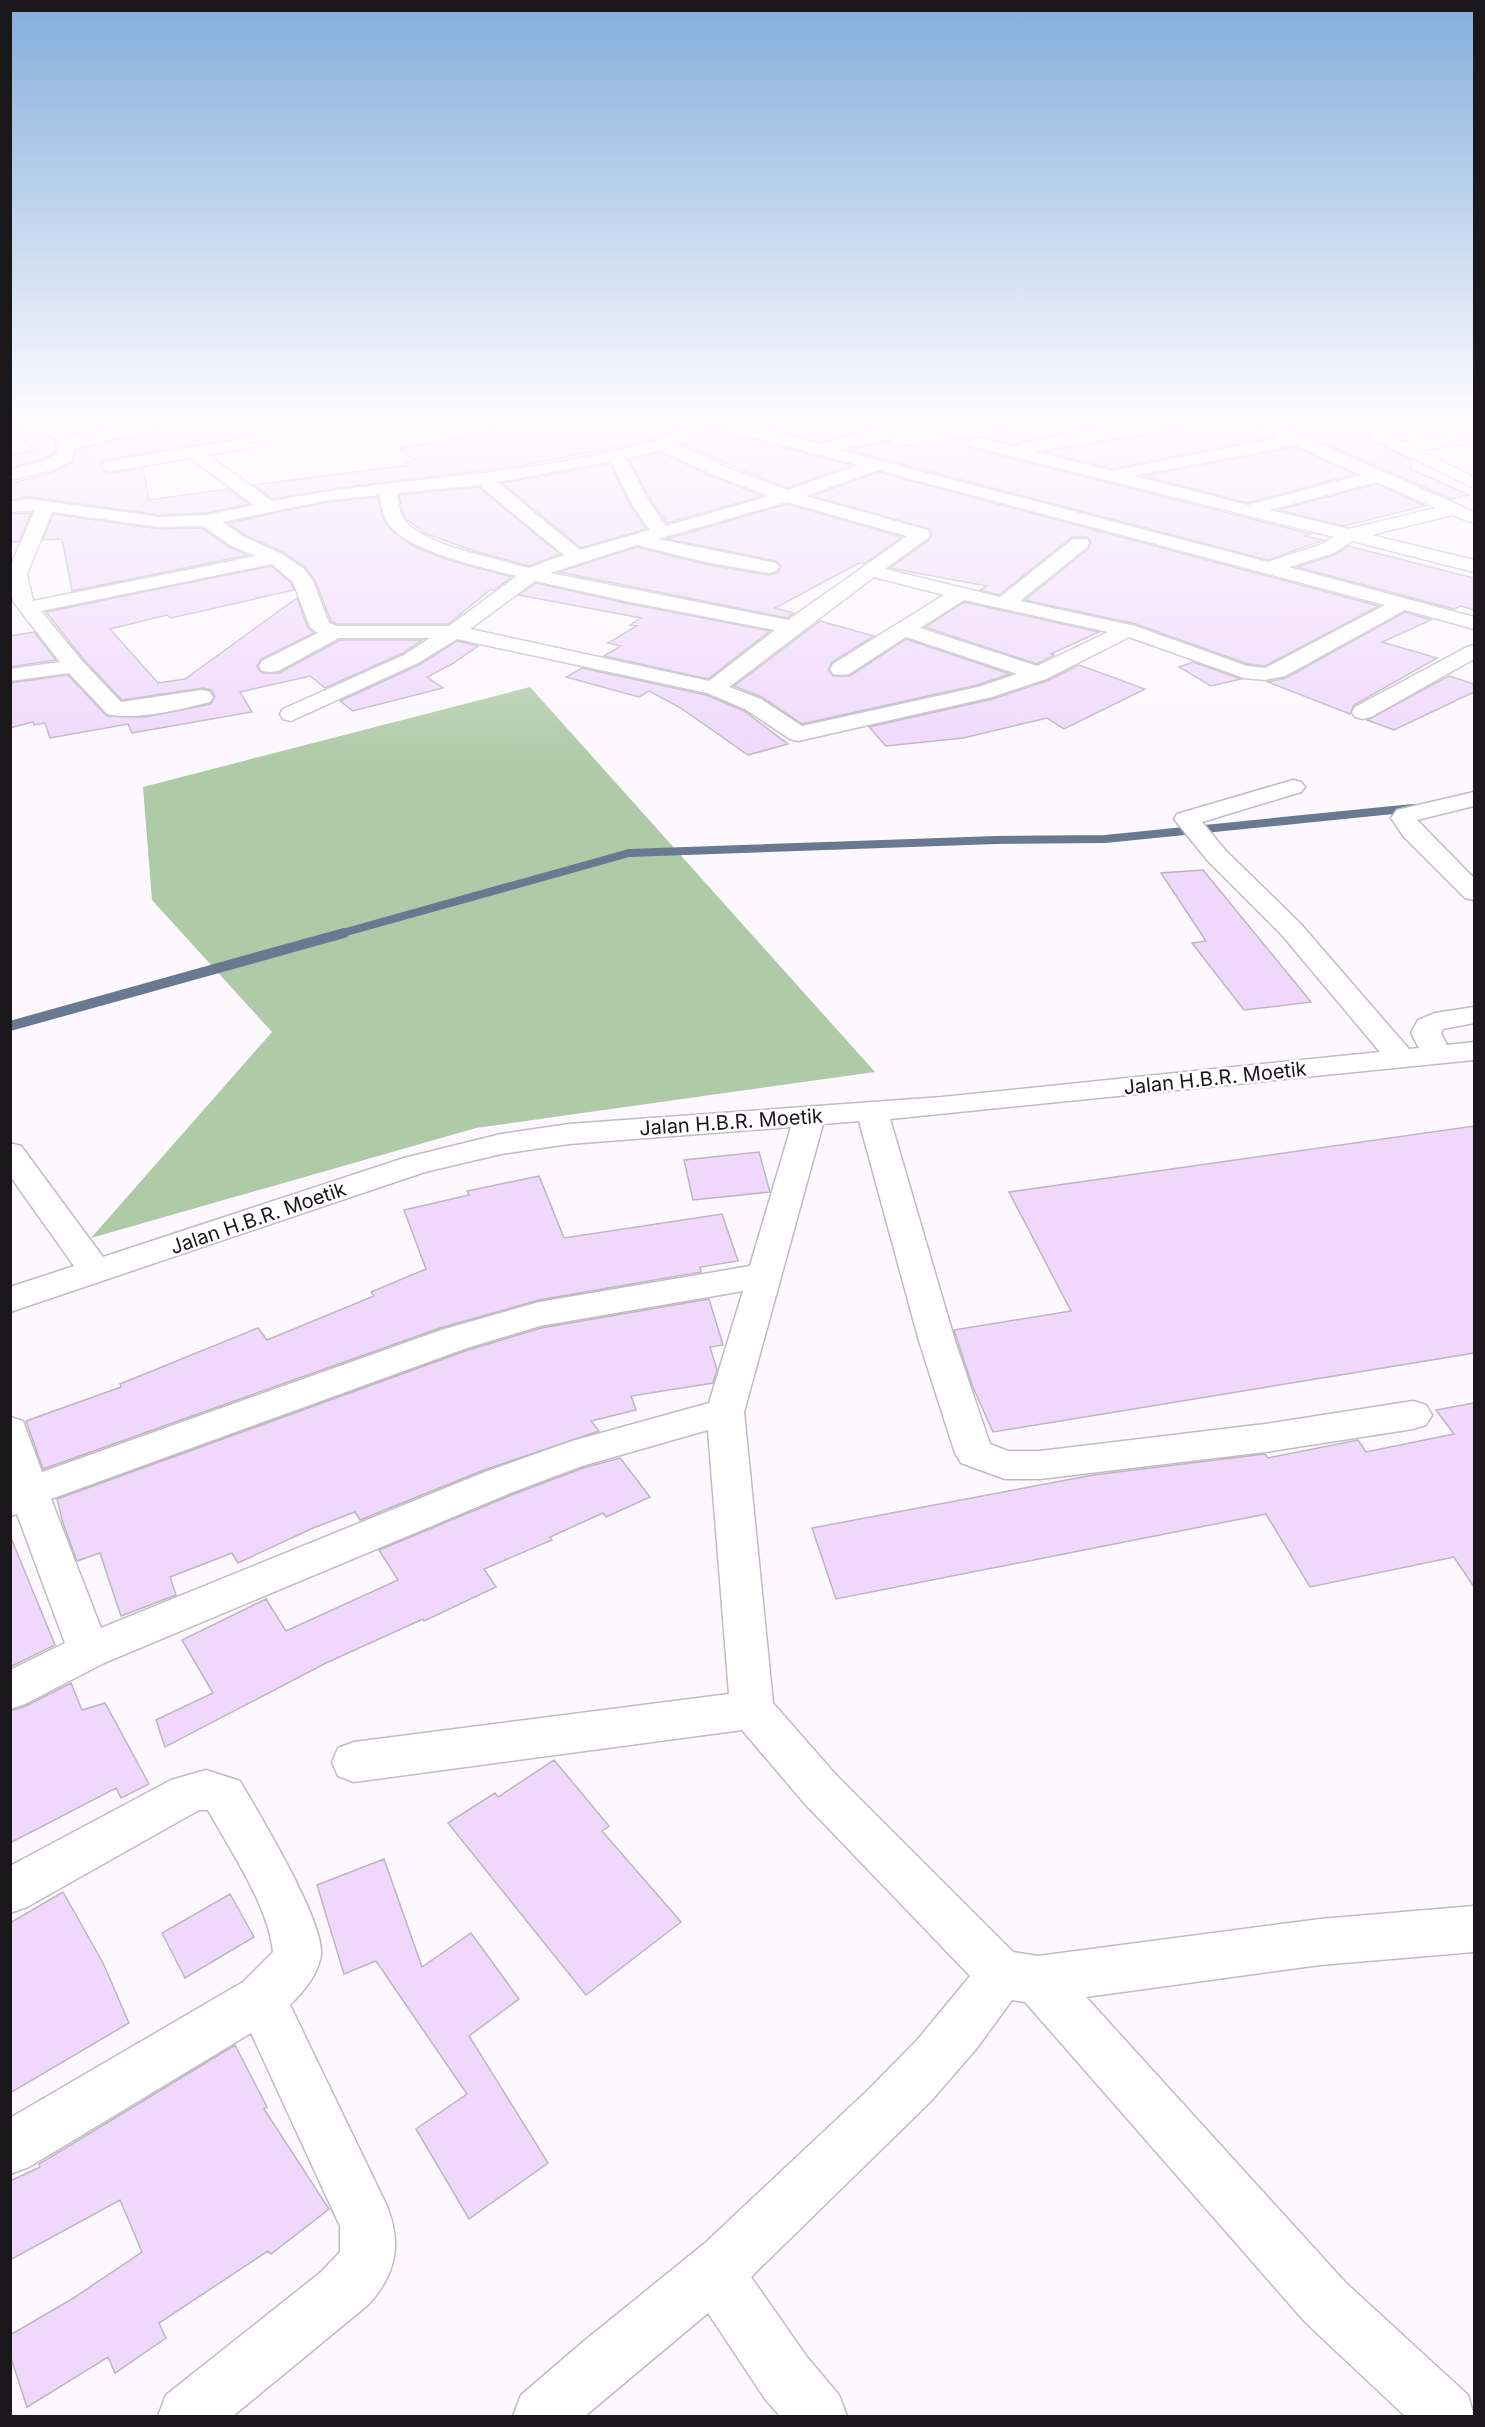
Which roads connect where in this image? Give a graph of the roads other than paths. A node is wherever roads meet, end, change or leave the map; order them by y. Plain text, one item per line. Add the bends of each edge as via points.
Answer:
1 (29, 535) edge
2 (229, 535) edge
3 (411, 535) edge
4 (551, 535) edge
5 (649, 535) edge
6 (919, 535) edge
7 (1148, 535) edge
8 (1349, 535) edge
9 (1350, 535) edge
10 (636, 539) junction
11 (1080, 543) dead end
12 (1327, 549) junction
13 (577, 557) junction
14 (275, 558) junction
15 (1474, 566) edge
16 (769, 567) dead end
17 (1268, 568) junction
18 (872, 571) junction
19 (530, 576) junction
20 (1312, 579) junction
21 (961, 593) junction
22 (20, 603) edge
23 (1004, 604) junction
24 (1402, 604) junction
25 (1474, 623) edge
26 (792, 627) junction
27 (903, 629) junction
28 (1128, 630) junction
29 (335, 632) junction
30 (454, 632) junction
31 (1474, 651) edge
32 (74, 666) junction
33 (270, 666) dead end
34 (841, 669) dead end
35 (1038, 674) junction
36 (10, 675) edge
37 (713, 688) junction
38 (202, 697) dead end
39 (1363, 712) dead end
40 (291, 714) dead end
41 (1293, 787) dead end
42 (1458, 802) edge
43 (1474, 892) edge
44 (1474, 1015) edge
45 (1474, 1050) edge
46 (1437, 1055) junction
47 (1402, 1059) junction
48 (872, 1111) junction
49 (810, 1116) junction
50 (10, 1153) edge
51 (96, 1272) junction
52 (766, 1275) junction
53 (10, 1300) edge
54 (725, 1412) junction
55 (1413, 1415) dead end
56 (10, 1431) edge
57 (20, 1496) edge
58 (89, 1651) junction
59 (10, 1691) edge
60 (752, 1710) junction
61 (354, 1762) dead end
62 (10, 1891) edge
63 (1474, 1929) edge
64 (1019, 1977) junction
65 (261, 1999) junction
66 (10, 2148) edge
67 (714, 2272) junction
68 (187, 2416) edge
69 (542, 2416) edge
70 (818, 2416) edge
71 (1447, 2416) edge

1 - 22 street via 16,582
2 - 14 street
3 - 19 street
4 - 13 street
5 - 10 street
6 - 18 street
7 - 17 street
8 - 12 street
9 - 15 street
10 - 13 street
10 - 16 street
11 - 23 street
12 - 17 street
12 - 20 street
13 - 19 street
14 - 22 street
14 - 29 street via 303,581 320,627
17 - 20 street
18 - 21 street
18 - 26 street
19 - 26 street
19 - 30 street
20 - 24 street
21 - 23 street
21 - 27 street
22 - 32 street
23 - 28 street
24 - 25 street
24 - 28 street via 1277,671 1264,674 1233,669
26 - 37 street
27 - 34 street
27 - 35 street
28 - 35 street
29 - 30 street
29 - 33 street
30 - 37 street
30 - 40 street via 411,658
31 - 39 street
32 - 36 street
32 - 38 street via 115,709
35 - 37 street via 957,699 800,734 753,704
41 - 47 street via 1186,819 1290,928
42 - 43 street via 1406,814 1403,820
44 - 46 street via 1428,1026 1426,1033
45 - 46 street, Jalan H.B.R. Moetik
46 - 47 street, Jalan H.B.R. Moetik
47 - 48 street, Jalan H.B.R. Moetik
48 - 49 street, Jalan H.B.R. Moetik
48 - 55 street via 974,1453 1005,1465 1040,1465 1265,1438
49 - 51 street, Jalan H.B.R. Moetik via 569,1134 469,1151 415,1165
49 - 52 street
50 - 51 street
51 - 53 street, Jalan H.B.R. Moetik
52 - 54 street
52 - 57 street via 501,1324
54 - 58 street via 572,1455 499,1482
54 - 60 street
56 - 57 street
57 - 58 street
58 - 59 street
60 - 61 street
60 - 64 street via 820,1790
62 - 65 street via 187,1794 217,1790 266,1871 296,1937 295,1962
63 - 64 street via 1320,1942
64 - 67 street via 966,2024 936,2059
64 - 71 street via 1325,2302
65 - 66 street
65 - 68 street via 367,2223 370,2247 356,2278
67 - 69 street via 582,2378
67 - 70 street via 786,2378

